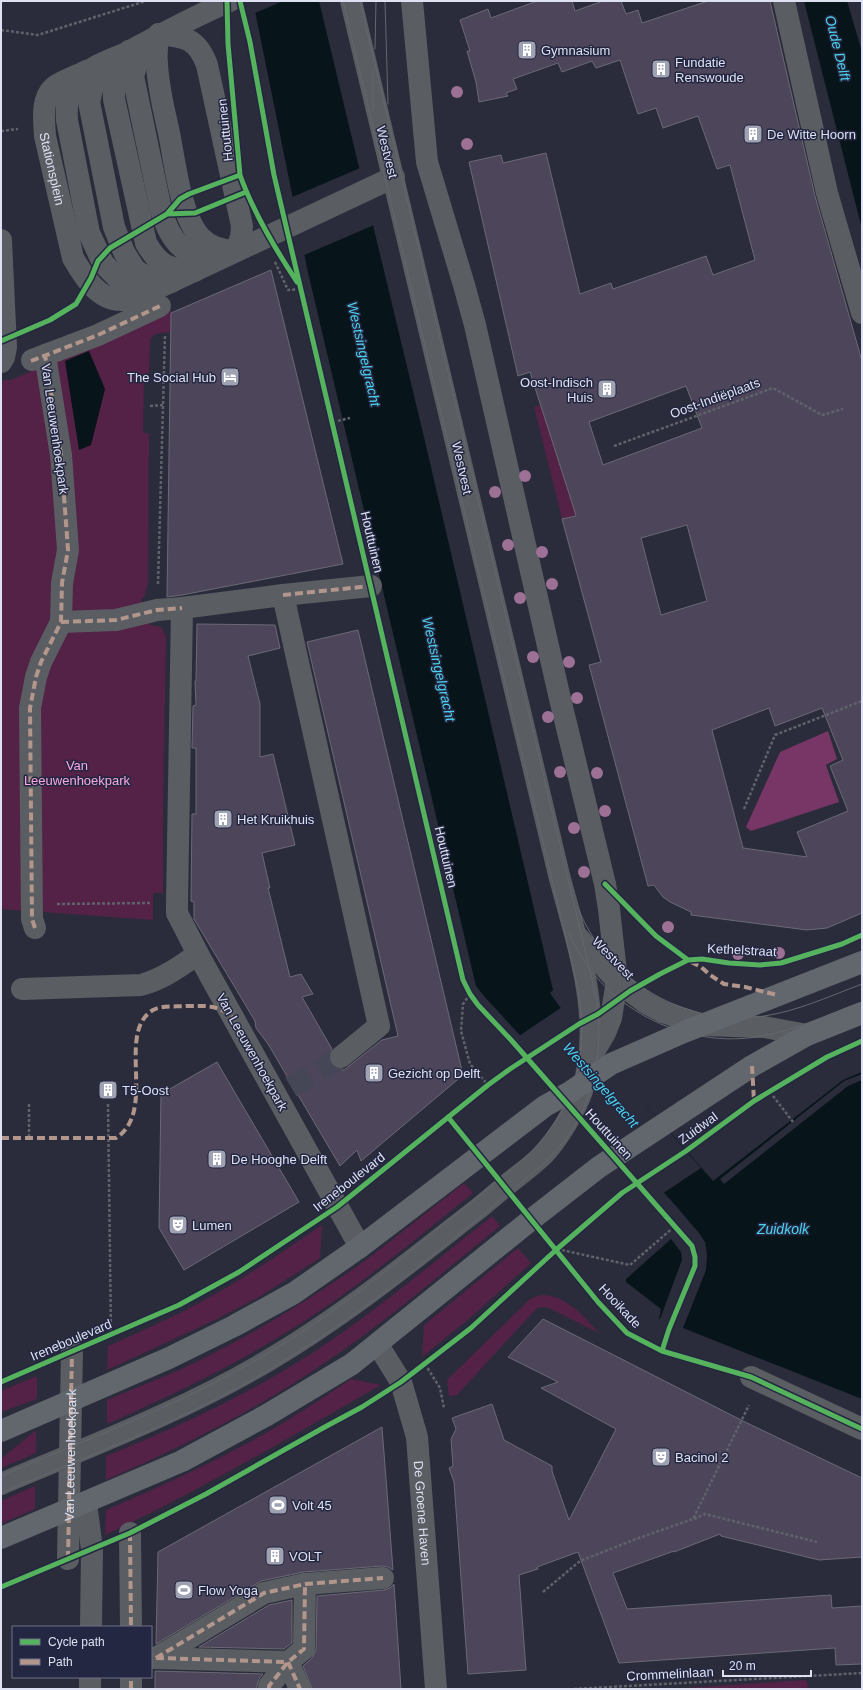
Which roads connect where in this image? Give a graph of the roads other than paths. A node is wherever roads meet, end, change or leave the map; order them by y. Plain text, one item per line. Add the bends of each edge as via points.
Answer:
1 (351, 1) edge
2 (412, 1) edge
3 (784, 1) edge
4 (225, 3) edge
5 (159, 34) junction
6 (129, 51) junction
7 (108, 62) junction
8 (394, 177) junction
9 (1, 240) edge
10 (236, 251) junction
11 (195, 271) junction
12 (171, 282) junction
13 (153, 300) junction
14 (862, 313) edge
15 (38, 358) joint
16 (1, 362) edge
17 (371, 586) dead end
18 (283, 595) junction
19 (182, 608) junction
20 (61, 622) junction
21 (35, 928) dead end
22 (576, 933) junction
23 (198, 954) junction
24 (862, 962) edge
25 (617, 981) junction
26 (22, 989) dead end
27 (862, 1013) edge
28 (702, 1025) junction
29 (806, 1035) junction
30 (597, 1054) junction
31 (341, 1057) tunnel mouth
32 (577, 1087) junction
33 (360, 1247) junction
34 (378, 1345) junction
35 (72, 1350) road end
36 (756, 1379) road end
37 (70, 1401) junction
38 (862, 1429) edge
39 (1, 1431) edge
40 (70, 1455) junction
41 (1, 1484) edge
42 (77, 1507) junction
43 (130, 1533) dead end
44 (1, 1538) edge
45 (68, 1559) dead end
46 (383, 1578) dead end
47 (305, 1584) junction
48 (91, 1626) edge
49 (131, 1626) edge
50 (153, 1658) edge
51 (288, 1662) junction
52 (90, 1678) edge
53 (131, 1678) edge
54 (90, 1689) edge
55 (131, 1689) edge
56 (269, 1689) edge
57 (300, 1689) edge
58 (436, 1689) edge

1 - 8 street, Westvest
2 - 25 street, Westvest via 427,162 475,325 605,884
3 - 14 street via 828,193
4 - 5 street, Stationsplein
5 - 6 street, Stationsplein
5 - 10 street via 181,37 193,42 203,53 240,214 241,238
5 - 10 street, Stationsplein via 141,52 133,76 164,219 176,242 196,256 220,256
6 - 7 street, Stationsplein
6 - 11 street, Stationsplein via 114,71 114,99 146,243 155,258 164,265
7 - 12 street, Stationsplein via 96,74 89,102 114,227 135,270 156,282
7 - 13 street, Stationsplein via 86,71 77,81 69,93 66,104 67,120 89,233 103,263 125,286
8 - 10 street, Stationsplein
8 - 22 street, Westvest via 526,740 560,881
9 - 16 street via 6,347
10 - 11 street, Stationsplein
11 - 12 street, Stationsplein
12 - 13 street, Stationsplein
13 - 15 street, Stationsplein via 98,335
15 - 20 street, Van Leeuwenhoekpark via 62,455 68,550 62,583
17 - 18 street
18 - 19 street
18 - 31 street via 379,1026
19 - 20 street via 157,610 116,620
19 - 23 street, Van Leeuwenhoekpark via 177,913
20 - 21 street, Van Leeuwenhoekpark via 41,662 30,708 32,919
22 - 25 street, Westvest
22 - 30 street, Westvest
23 - 26 street via 172,973 141,985
23 - 33 street, Van Leeuwenhoekpark via 283,1091
24 - 28 main road
25 - 28 street, Westvest via 646,1003 663,1012
25 - 30 street, Westvest via 611,1018
27 - 29 main road, Zuidwal
28 - 29 street, Westvest via 764,1028
28 - 30 main road
29 - 34 main road, Zuidwal via 752,1066 599,1167
30 - 32 main road
32 - 33 main road via 545,1106
32 - 40 street via 581,1094 563,1127 543,1155 383,1284 327,1324 268,1361 168,1412
33 - 37 main road via 294,1293 234,1326 169,1358
34 - 42 main road via 352,1364 254,1422 182,1461
34 - 58 street, De Groene Haven via 401,1382 417,1437
35 - 37 street, Van Leeuwenhoekpark
36 - 38 street
37 - 39 main road
37 - 40 street, Van Leeuwenhoekpark
40 - 41 street
40 - 42 street, Van Leeuwenhoekpark
42 - 44 main road
42 - 45 street, Van Leeuwenhoekpark
42 - 48 street, Van Leeuwenhoekpark via 92,1549
43 - 49 street
46 - 47 street
47 - 50 street via 264,1593
47 - 51 street via 304,1649
50 - 51 street
51 - 56 street
51 - 57 street
52 - 54 street
53 - 55 street

